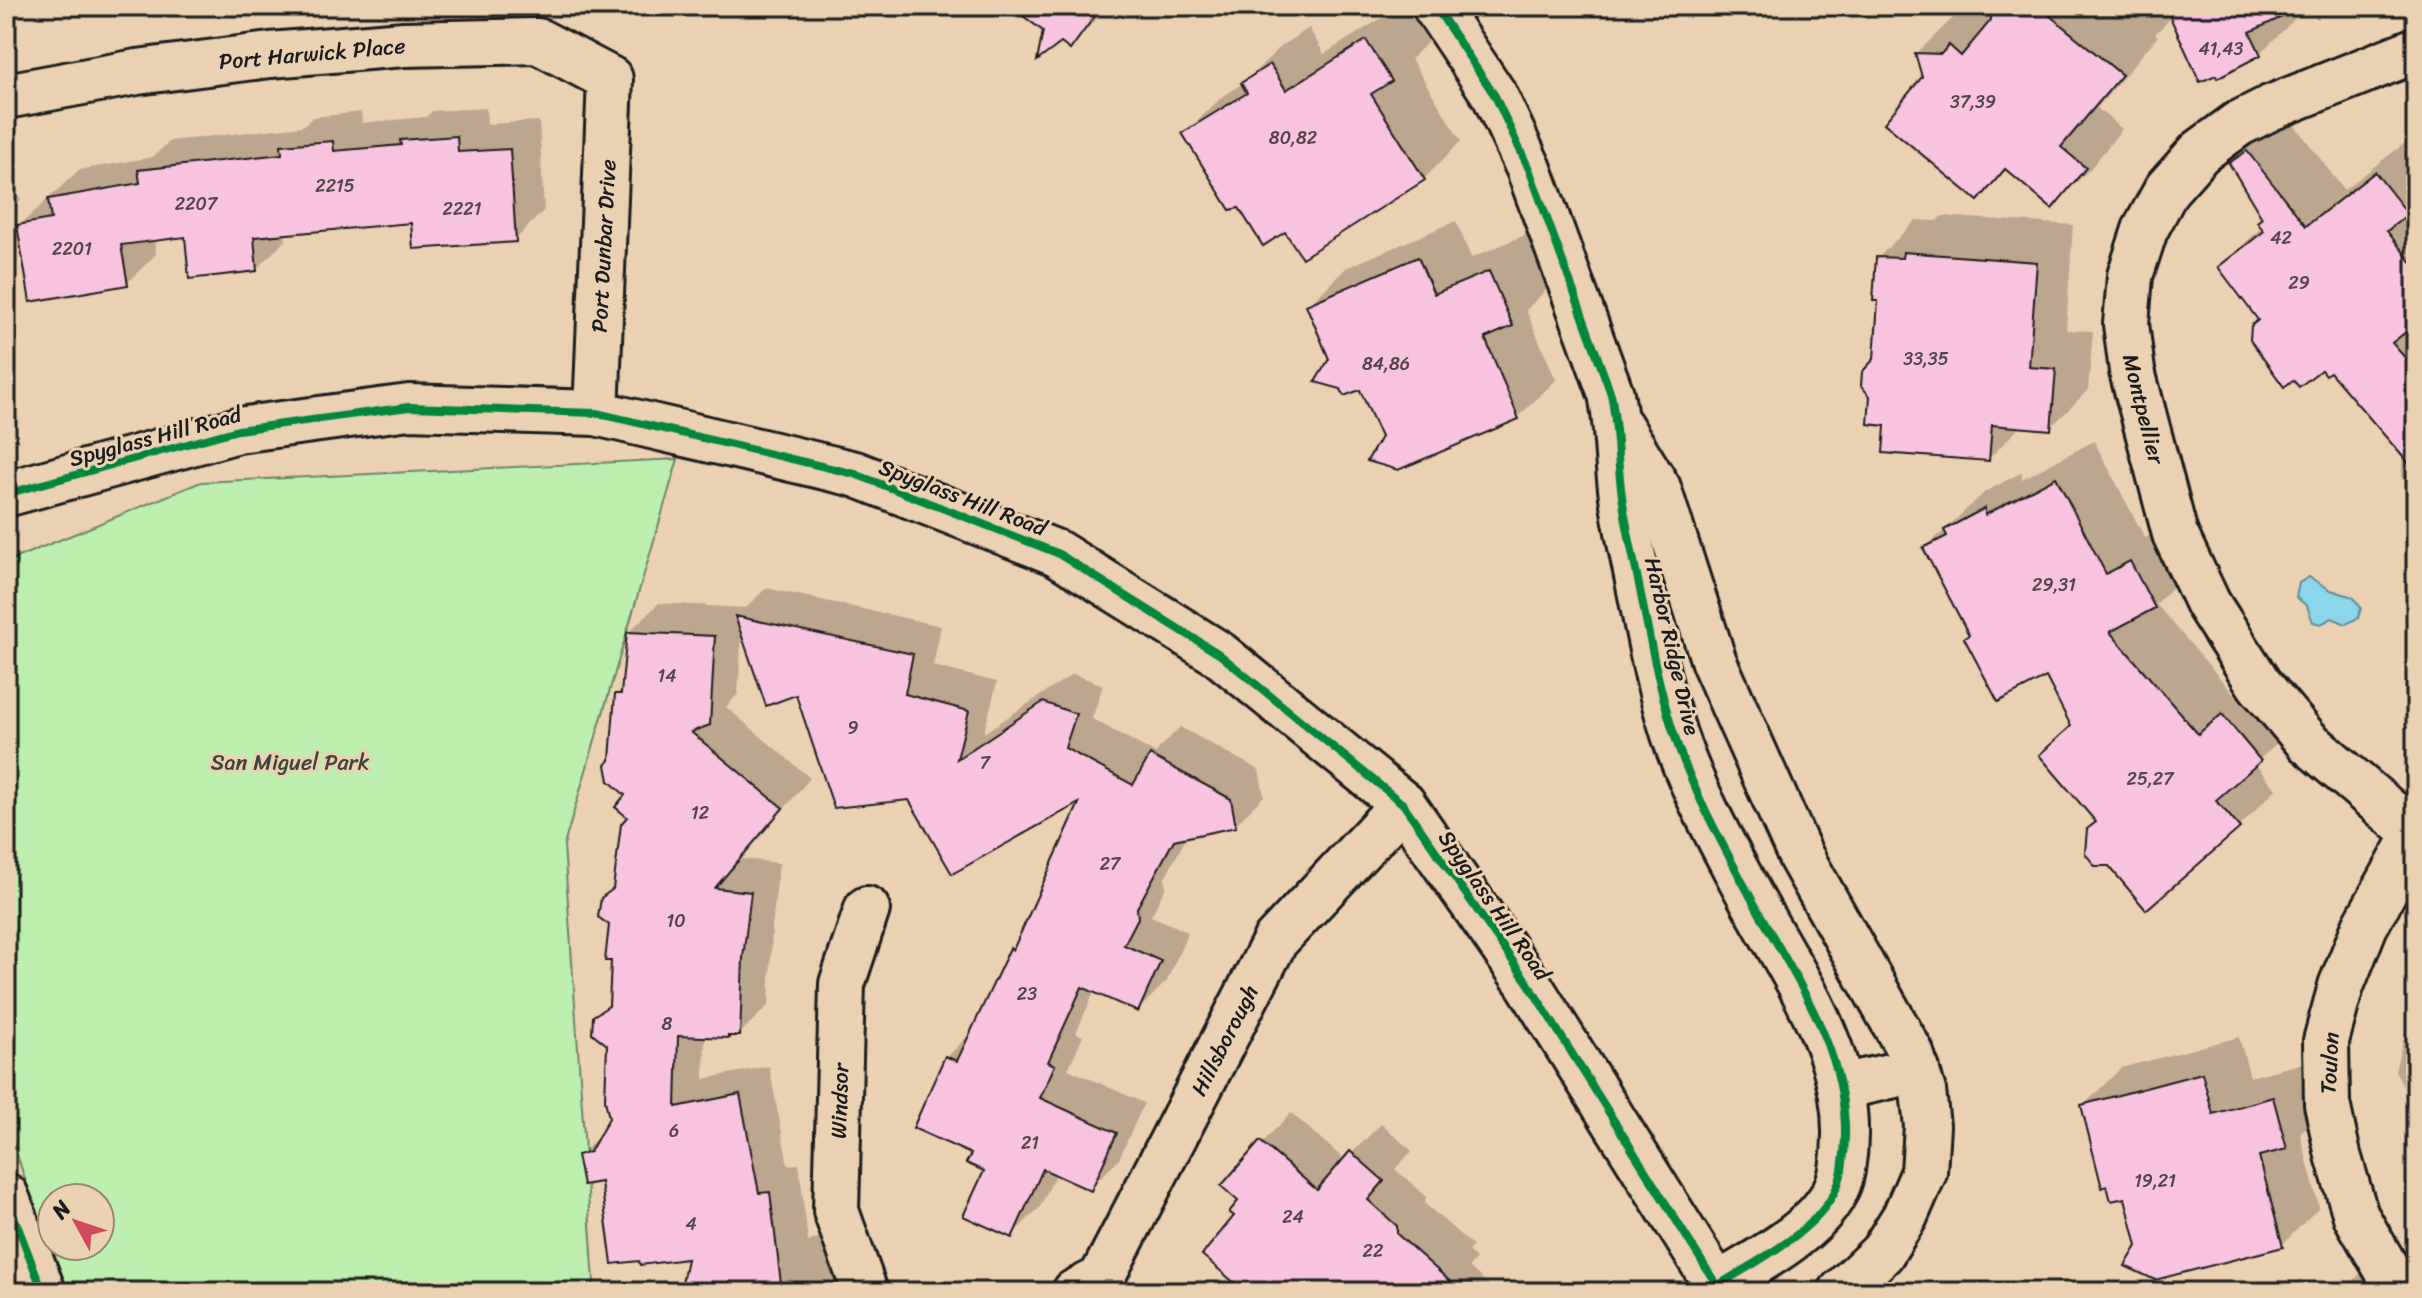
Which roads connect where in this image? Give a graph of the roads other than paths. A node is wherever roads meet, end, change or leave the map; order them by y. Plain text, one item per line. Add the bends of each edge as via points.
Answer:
1 (1435, 6) edge
2 (2416, 50) edge
3 (610, 79) joint
4 (6, 96) edge
5 (596, 413) junction
6 (1617, 421) junction
7 (6, 494) edge
8 (1403, 804) junction
9 (2416, 834) edge
10 (867, 909) dead end
11 (1917, 1070) junction
12 (1841, 1087) junction
13 (6, 1196) edge
14 (1097, 1288) edge
15 (1719, 1289) edge
16 (43, 1292) edge
17 (865, 1292) edge
18 (1841, 1292) edge
19 (2406, 1292) edge

1 - 6 street, Harbor Ridge Drive via 1495,96 1529,169
2 - 9 street, Montpellier via 2270,108 2200,152 2167,189 2145,230 2130,276 2126,324 2132,371 2175,534 2208,604 2259,684 2308,742
3 - 4 street, Port Harwick Place via 538,41 404,44 181,66
3 - 5 street, Port Dunbar Drive
5 - 7 street, Spyglass Hill Road via 409,407 253,428
5 - 8 street, Spyglass Hill Road via 855,474 1057,553 1219,654
6 - 11 street, Harbor Ridge Drive via 1658,488 1714,662 1801,857
6 - 12 street, Harbor Ridge Drive via 1628,528 1679,749 1705,811 1814,1008
8 - 14 street, Hillsborough via 1275,941
8 - 15 street, Spyglass Hill Road via 1528,983
9 - 19 street, Toulon via 2359,940 2326,1041 2327,1104 2356,1216
10 - 17 street, Windsor via 842,984 836,1211
11 - 12 street
11 - 18 street, Harbor Ridge Drive via 1927,1126 1924,1172 1882,1253
12 - 15 street, Harbor Ridge Drive via 1846,1128 1842,1174 1829,1201 1812,1223
13 - 16 street

